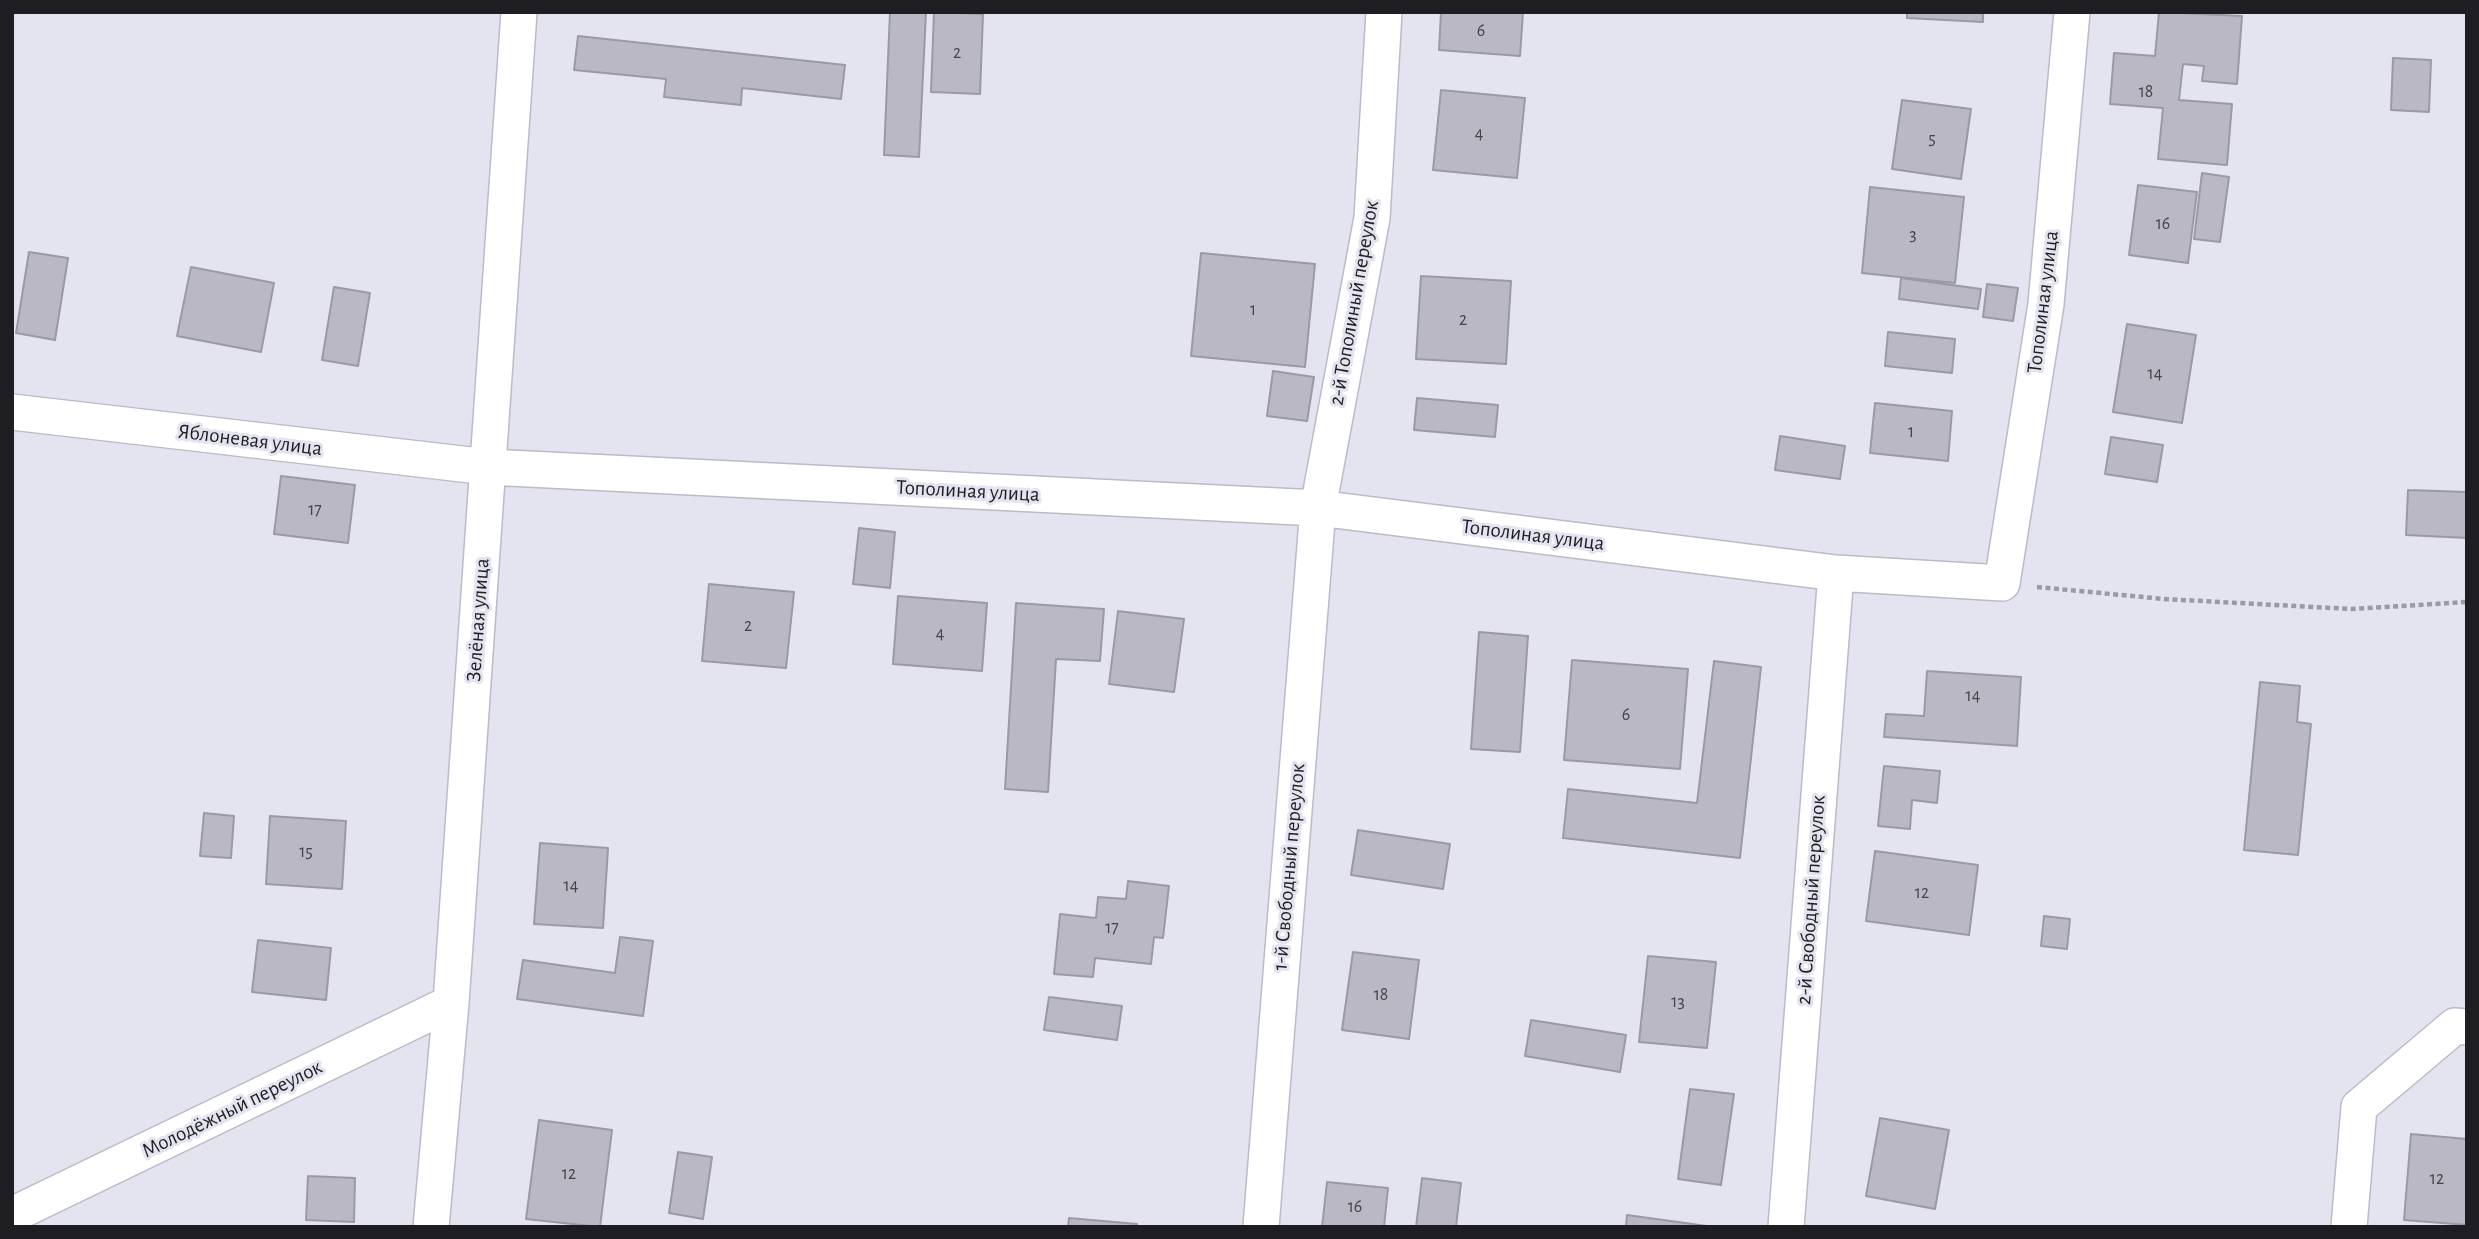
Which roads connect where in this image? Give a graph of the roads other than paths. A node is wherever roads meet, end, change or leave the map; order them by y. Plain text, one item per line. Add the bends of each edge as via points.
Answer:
1 (519, 12) edge
2 (1384, 12) edge
3 (2072, 12) edge
4 (12, 412) edge
5 (488, 467) junction
6 (1318, 508) junction
7 (1836, 573) junction
8 (451, 1003) junction
9 (2467, 1027) edge
10 (12, 1215) edge
11 (431, 1227) edge
12 (1261, 1227) edge
13 (1786, 1227) edge
14 (2349, 1227) edge

1 - 5 street, Зелёная улица
2 - 6 street, 2-й Тополиный переулок via 1372,218
3 - 7 street, Тополиная улица via 2046,304 2002,583
4 - 5 street, Яблоневая улица
5 - 6 street, Тополиная улица
5 - 8 street, Зелёная улица
6 - 7 street, Тополиная улица
6 - 12 street, 1-й Свободный переулок
7 - 13 street, 2-й Свободный переулок
8 - 10 street, Молодёжный переулок
8 - 11 street, Зелёная улица
9 - 14 street via 2455,1026 2359,1107

